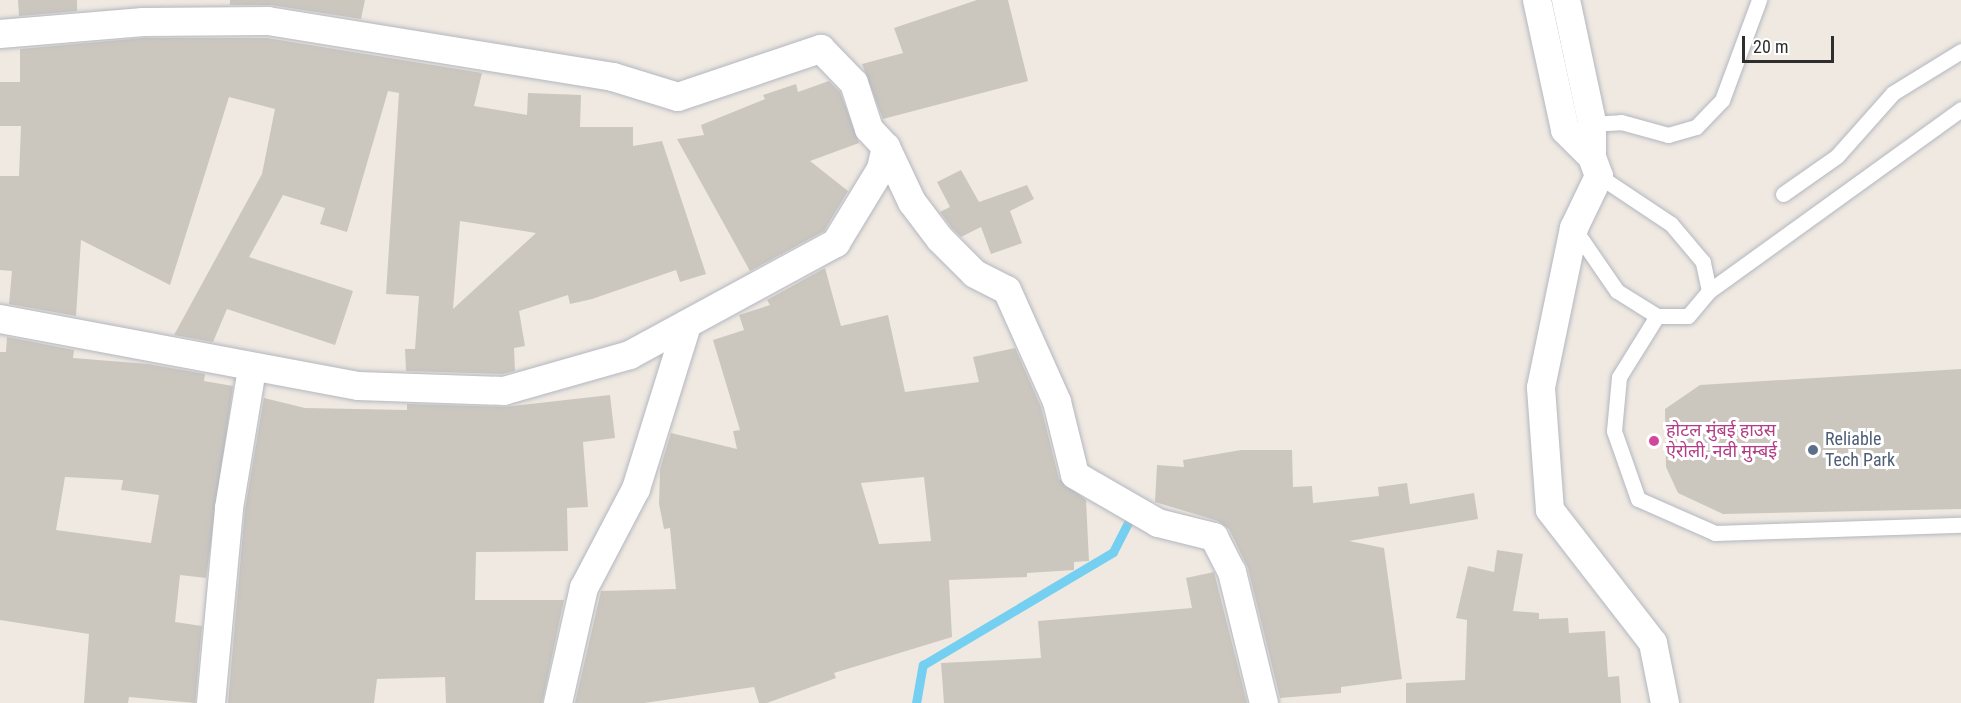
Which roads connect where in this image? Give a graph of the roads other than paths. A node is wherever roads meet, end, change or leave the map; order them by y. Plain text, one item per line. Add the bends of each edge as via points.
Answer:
1 (1536, 0) edge
2 (1566, 0) edge
3 (1759, 0) edge
4 (0, 34) edge
5 (1961, 51) edge
6 (1961, 109) edge
7 (1592, 123) junction
8 (1565, 130) junction
9 (886, 147) junction
10 (1596, 166) junction
11 (1783, 194) dead end
12 (1574, 228) junction
13 (1709, 291) junction
14 (1657, 316) junction
15 (0, 319) edge
16 (687, 325) junction
17 (252, 369) junction
18 (1961, 525) edge
19 (211, 703) edge
20 (558, 703) edge
21 (1264, 703) edge
22 (1665, 703) edge

1 - 8 street
2 - 7 street
3 - 7 lane via 1722,100 1696,127 1668,135 1621,122
4 - 9 street via 143,22 268,21 613,77 678,97 821,49 854,83 869,129
5 - 11 lane via 1893,93 1837,156
6 - 13 lane
7 - 8 lane
7 - 10 street
8 - 10 street
9 - 16 street via 881,169 836,243
9 - 21 street via 912,202 940,239 975,274 1007,290 1057,402 1075,475 1158,523 1214,537 1232,572
10 - 12 street
10 - 13 lane via 1671,224 1703,262
12 - 14 lane via 1617,291
12 - 22 street via 1541,388 1550,510 1653,643
13 - 14 lane via 1688,316
14 - 18 lane via 1619,377 1614,431 1638,499 1715,533
15 - 17 street
16 - 17 street via 630,355 504,391 358,386
16 - 20 street via 636,489 584,588
17 - 19 street via 229,508

